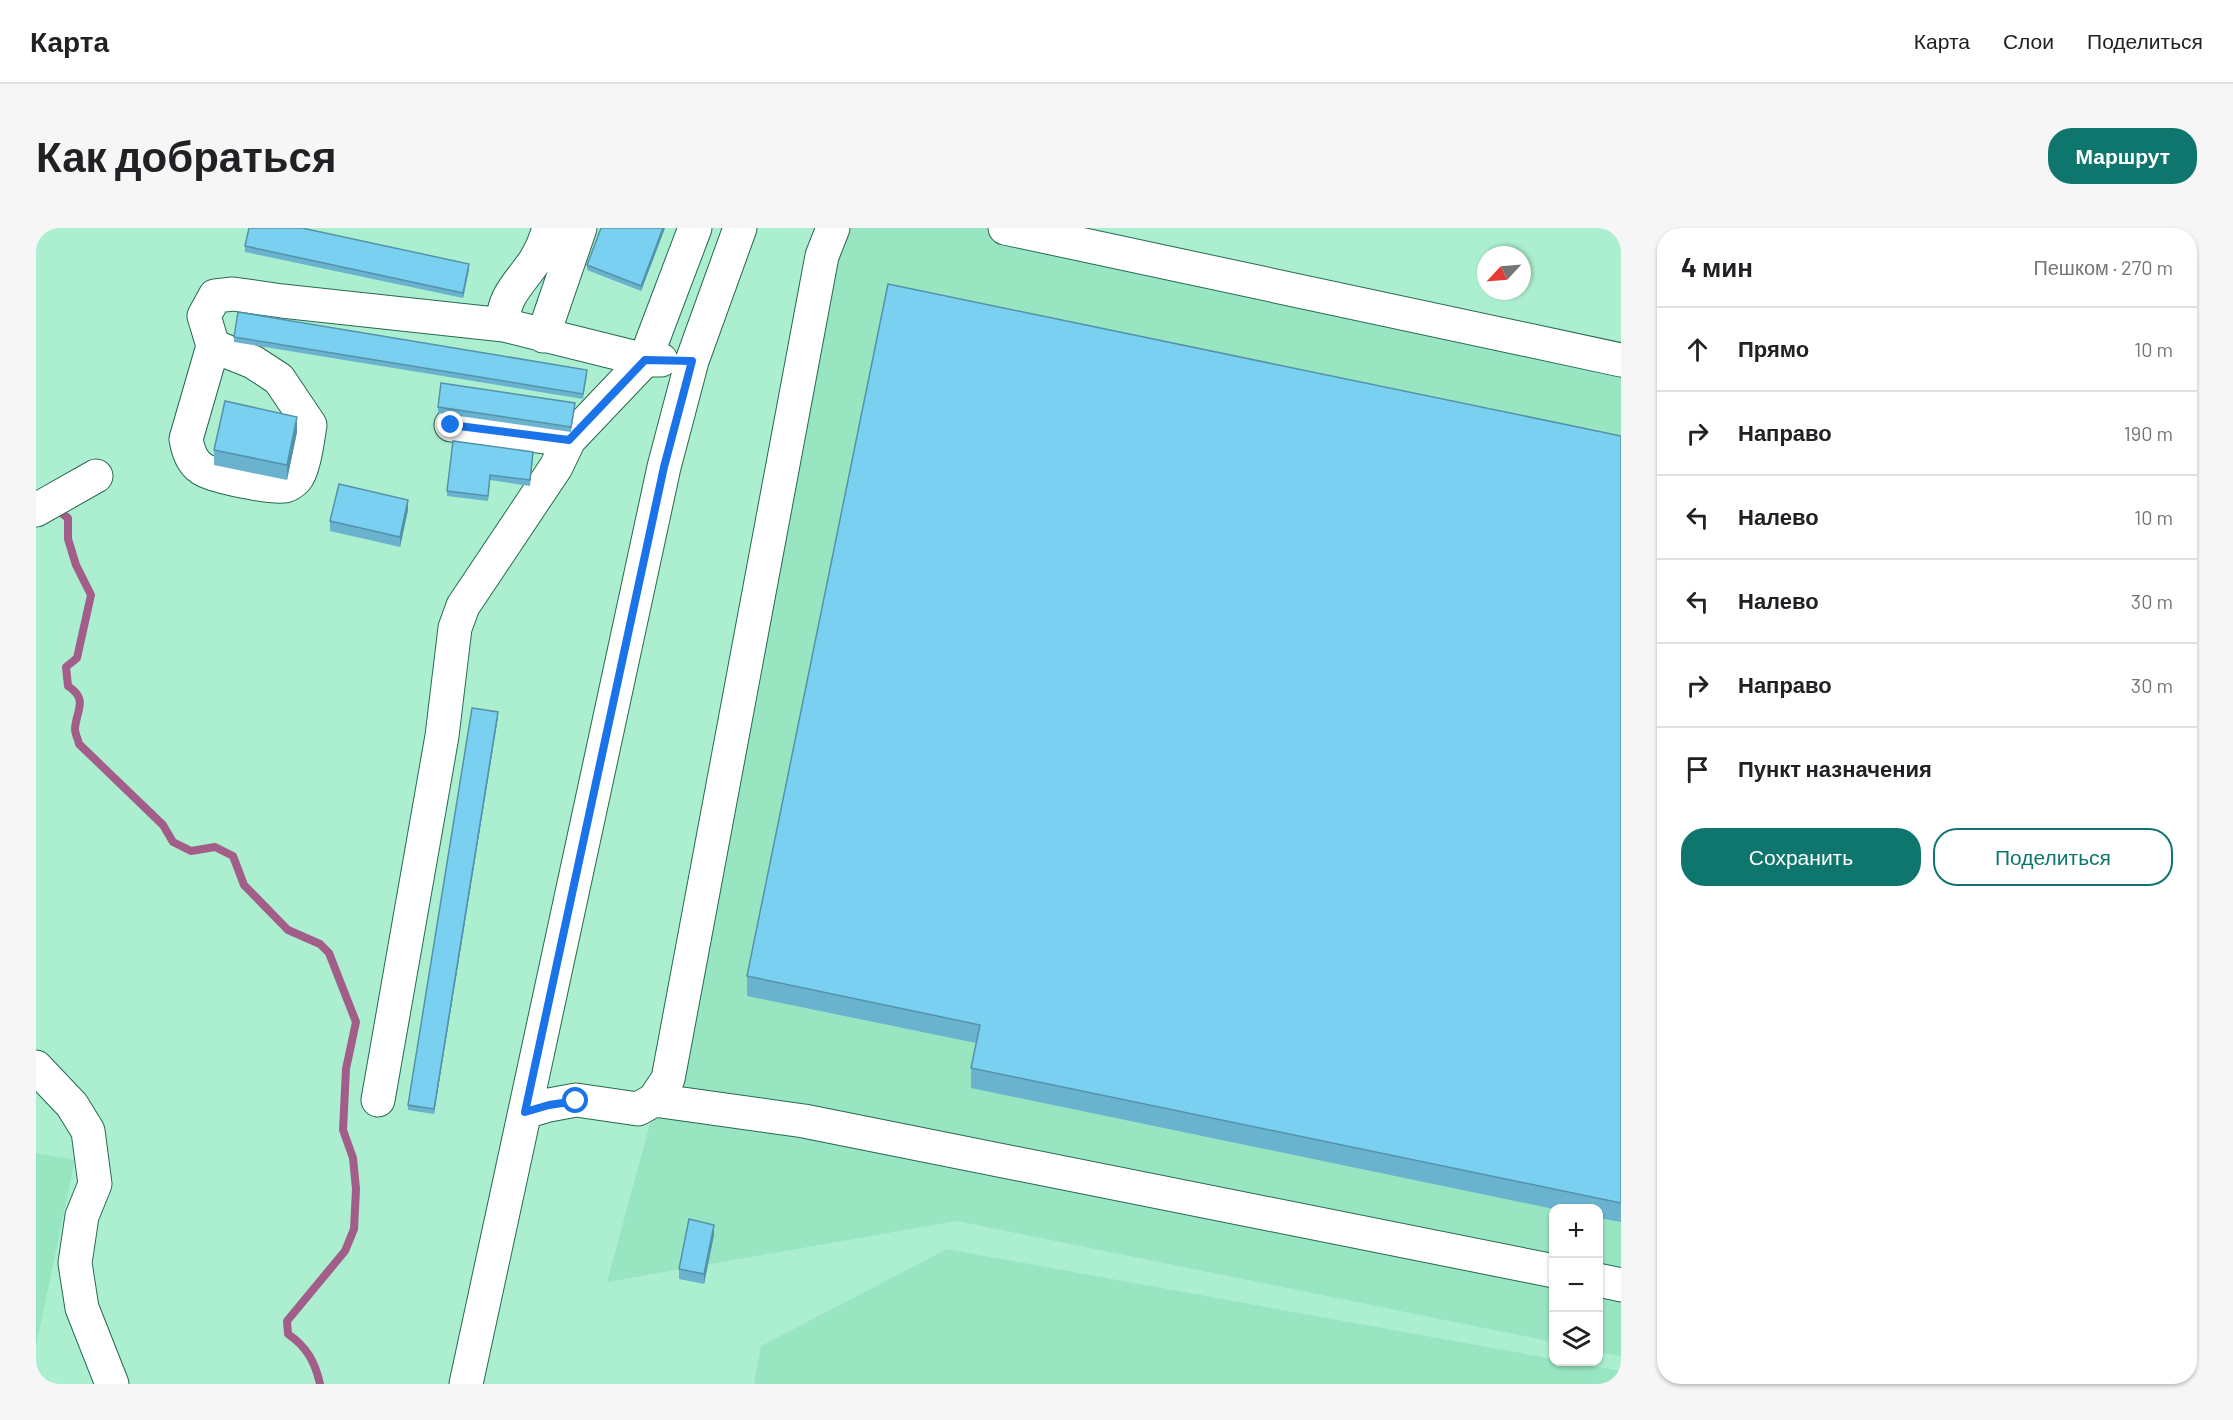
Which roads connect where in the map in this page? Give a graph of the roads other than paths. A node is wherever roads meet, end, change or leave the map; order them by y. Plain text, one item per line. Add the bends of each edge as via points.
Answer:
1 (549, 228) edge
2 (580, 228) edge
3 (695, 228) edge
4 (740, 228) edge
5 (833, 228) edge
6 (1005, 228) edge
7 (504, 325) junction
8 (543, 336) junction
9 (213, 346) junction
10 (645, 360) junction
11 (1621, 360) edge
12 (692, 361) junction
13 (451, 425) dead end
14 (569, 440) junction
15 (96, 476) dead end
16 (36, 510) edge
17 (36, 1067) edge
18 (378, 1100) dead end
19 (654, 1100) junction
20 (525, 1112) junction
21 (1549, 1270) edge
22 (1603, 1281) edge
23 (1621, 1285) edge
24 (112, 1384) edge
25 (466, 1384) edge

1 - 7 street via 536,259 505,306
2 - 8 street
3 - 10 street
4 - 12 street
5 - 19 street via 822,256 668,1079
6 - 11 street
7 - 8 street
7 - 9 street via 233,294 215,296 204,316
8 - 10 street
9 - 9 street via 186,439 193,460 203,470 227,477 288,486 299,476 310,425 279,380 253,362
10 - 12 street
10 - 14 street
12 - 20 street via 664,467
13 - 14 street
14 - 18 street via 556,467 463,606 455,628 442,736
15 - 16 street
17 - 24 street via 72,1105 88,1131 95,1184 82,1216 75,1263 82,1308
19 - 20 street via 638,1109 576,1101
19 - 21 street via 804,1121
20 - 25 street
22 - 23 street

